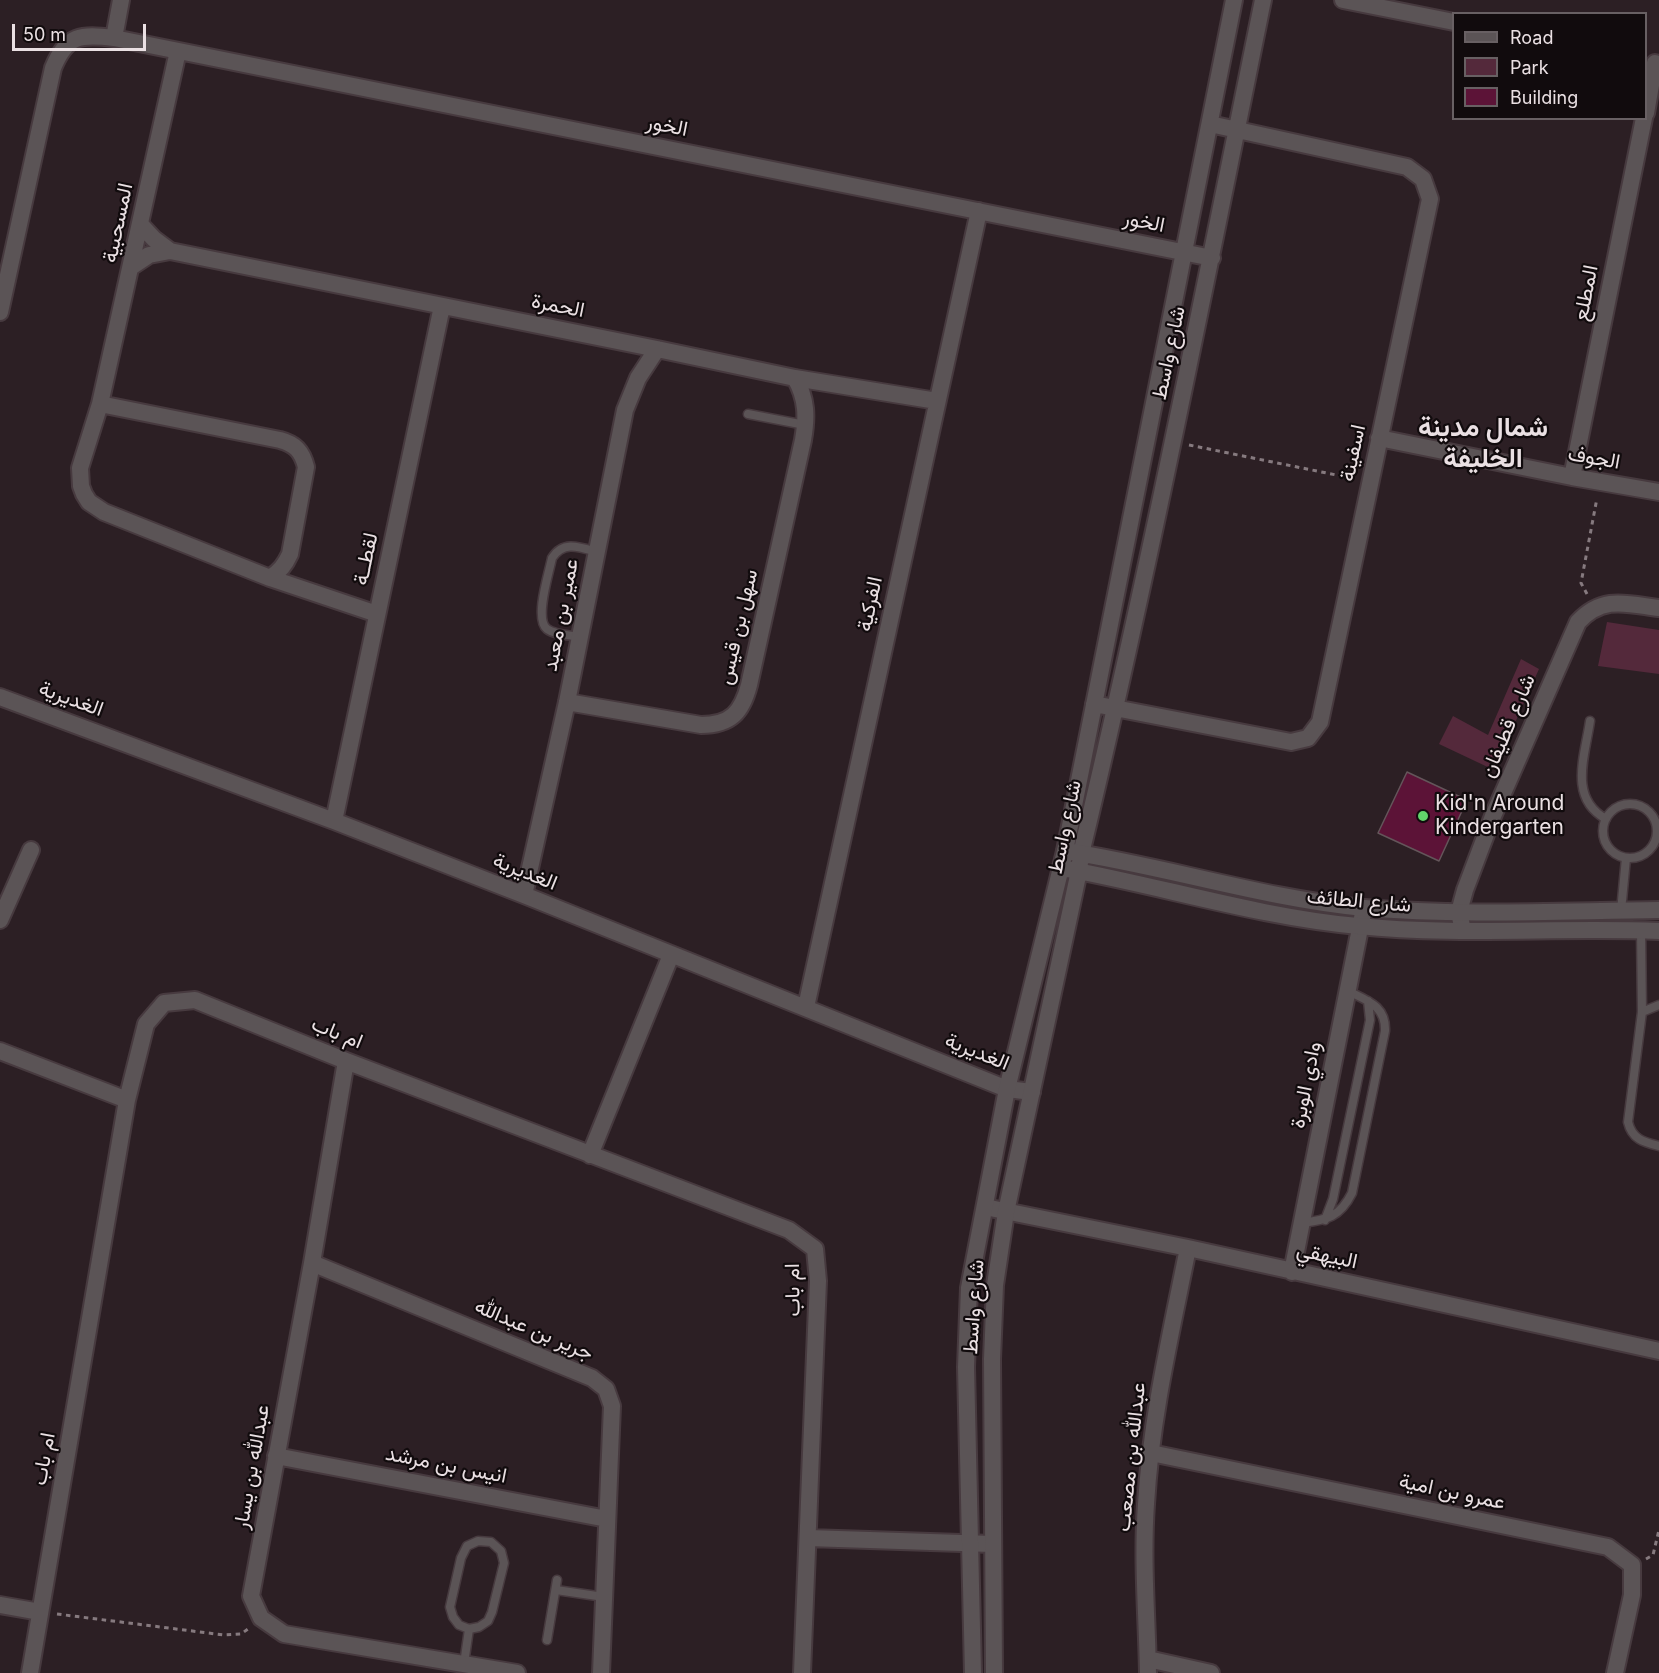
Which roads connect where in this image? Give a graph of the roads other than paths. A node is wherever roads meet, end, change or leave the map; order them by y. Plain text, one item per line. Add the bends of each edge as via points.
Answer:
1 (121, 0) edge
2 (1234, 0) edge
3 (1263, 0) edge
4 (1343, 0) edge
5 (1452, 22) edge
6 (114, 38) junction
7 (178, 51) junction
8 (1653, 63) edge
9 (1647, 106) edge
10 (1644, 120) edge
11 (1210, 124) junction
12 (1237, 130) junction
13 (979, 211) junction
14 (140, 224) junction
15 (170, 250) junction
16 (1183, 252) junction
17 (1212, 258) junction
18 (131, 267) junction
19 (442, 306) junction
20 (0, 312) edge
21 (657, 349) junction
22 (795, 378) junction
23 (937, 402) junction
24 (100, 404) junction
25 (748, 414) dead end
26 (805, 425) junction
27 (1379, 438) junction
28 (1572, 477) junction
29 (1659, 492) edge
30 (597, 552) junction
31 (270, 578) junction
32 (1659, 608) edge
33 (377, 614) junction
34 (580, 637) junction
35 (0, 697) edge
36 (567, 702) junction
37 (1094, 704) junction
38 (1116, 707) junction
39 (1590, 721) dead end
40 (1606, 819) junction
41 (334, 821) junction
42 (31, 850) dead end
43 (1069, 858) junction
44 (1626, 858) junction
45 (1079, 871) junction
46 (524, 895) junction
47 (1364, 908) junction
48 (1659, 910) edge
49 (1621, 911) junction
50 (1459, 912) junction
51 (0, 921) edge
52 (1360, 927) junction
53 (1641, 930) junction
54 (1463, 931) junction
55 (1659, 931) edge
56 (671, 955) junction
57 (1348, 991) junction
58 (1368, 1001) junction
59 (1659, 1005) edge
60 (806, 1007) junction
61 (1642, 1012) junction
62 (0, 1051) edge
63 (346, 1061) junction
64 (1007, 1089) junction
65 (1032, 1092) junction
66 (127, 1100) junction
67 (1659, 1146) edge
68 (590, 1155) junction
69 (985, 1207) junction
70 (1006, 1212) junction
71 (1325, 1220) junction
72 (1302, 1223) junction
73 (1188, 1248) junction
74 (312, 1263) junction
75 (1292, 1272) junction
76 (1659, 1351) edge
77 (1151, 1453) junction
78 (276, 1456) junction
79 (607, 1519) junction
80 (808, 1538) junction
81 (970, 1543) junction
82 (992, 1544) junction
83 (557, 1580) dead end
84 (556, 1590) junction
85 (604, 1597) junction
86 (0, 1605) edge
87 (40, 1612) junction
88 (469, 1629) junction
89 (547, 1640) dead end
90 (464, 1664) junction
91 (1148, 1666) edge
92 (30, 1673) edge
93 (517, 1673) edge
94 (601, 1673) edge
95 (802, 1673) edge
96 (973, 1673) edge
97 (994, 1673) edge
98 (1211, 1673) edge
99 (1615, 1673) edge

1 - 6 street
2 - 11 street, شارع واسط
3 - 12 street, شارع واسط
4 - 5 street
6 - 7 street, الخور
6 - 20 street, الخور via 81,37 58,54
7 - 13 street, الخور
7 - 14 street, المسحبية
8 - 9 street
10 - 28 street, المطلع
11 - 12 street, اسفينة
11 - 16 street, شارع واسط
12 - 17 street, شارع واسط
12 - 27 street, اسفينة via 1407,168 1423,179 1430,199
13 - 16 street, الخور
13 - 23 street, الفركية
14 - 15 street, الحمرة
14 - 18 street, المسحبية
15 - 18 street via 149,255
15 - 19 street, الحمرة
16 - 17 street, الخور
16 - 37 street, شارع واسط
17 - 38 street, شارع واسط
18 - 24 street, المسحبية
19 - 21 street, الحمرة
19 - 33 street, لقطــة
21 - 22 street, الحمرة
21 - 30 street, عمير بن معبد via 638,378 625,410
22 - 23 street, الحمرة
22 - 26 street, سهل بن قيس via 805,401
23 - 60 street, الفركية
24 - 31 street, المسحبية via 80,468 81,486 89,502 104,512
24 - 31 street via 280,440 298,448 306,466 290,554 286,564
25 - 26 lane
26 - 36 street, سهل بن قيس via 741,707 724,722 702,725
27 - 28 street, الجوف
27 - 38 street, اسفينة via 1320,722 1308,738 1291,742
28 - 29 street, الجوف
30 - 34 street, عمير بن معبد
30 - 34 lane via 566,546 555,553 541,609 541,620 547,629
31 - 33 street, المسحبية
32 - 50 street, شارع قطيفان via 1605,604 1578,622 1493,816
33 - 41 street, لقطــة
34 - 36 street, عمير بن معبد
35 - 41 street, الغديرية
36 - 46 street, عمير بن معبد
37 - 38 street, اسفينة
37 - 43 street, شارع واسط
38 - 43 street, شارع واسط
39 - 40 lane via 1581,784 1591,808
40 - 44 lane via 1604,839 1617,855
40 - 44 lane via 1611,810 1632,803 1651,812 1658,833 1654,844 1637,857
41 - 46 street, الغديرية
42 - 51 street
43 - 45 street, شارع واسط
43 - 47 street, شارع الطائف
43 - 64 street, شارع واسط
44 - 49 lane
45 - 52 street, شارع الطائف via 1220,904
45 - 65 street, شارع واسط
46 - 56 street, الغديرية
47 - 50 street, شارع الطائف
47 - 52 street, وادي الوبرة
48 - 49 street, شارع الطائف
49 - 50 street, شارع الطائف
50 - 54 street, شارع قطيفان
52 - 54 street, شارع الطائف
52 - 57 street, وادي الوبرة
53 - 54 street, شارع الطائف
53 - 55 street, شارع الطائف
53 - 61 lane
56 - 60 street, الغديرية
56 - 68 street
57 - 58 lane
57 - 72 street, وادي الوبرة
58 - 71 lane via 1369,1027
58 - 71 lane via 1382,1013 1385,1031 1352,1193 1340,1211
59 - 61 lane
60 - 64 street, الغديرية
61 - 67 lane via 1628,1122 1634,1136
62 - 66 street
63 - 66 street, ام باب via 195,1000 164,1003 146,1024
63 - 68 street, ام باب
63 - 74 street, عبدالله بن يسار
64 - 65 street, الغديرية
64 - 69 street, شارع واسط
65 - 70 street, شارع واسط
66 - 87 street, ام باب
68 - 80 street, ام باب via 789,1230 815,1250 818,1281
69 - 70 street, البيهقي
69 - 81 street, شارع واسط via 969,1288 966,1367
70 - 73 street, البيهقي
70 - 82 street, شارع واسط via 995,1285
71 - 72 lane
72 - 75 street, وادي الوبرة
73 - 75 street, البيهقي
73 - 77 street, عبدالله بن مصعب
74 - 78 street, عبدالله بن يسار
74 - 79 street, جرير بن عبدالله via 592,1378 606,1389 612,1406
75 - 76 street, البيهقي
77 - 91 street, عبدالله بن مصعب via 1144,1552
77 - 99 street, عمرو بن امية via 1608,1547 1632,1564 1632,1595
78 - 79 street, انيس بن مرشد
78 - 90 street, عبدالله بن يسار via 251,1596 261,1618 284,1634
79 - 85 street, جرير بن عبدالله
80 - 81 street
80 - 95 street, ام باب
81 - 82 street
81 - 96 street, شارع واسط
82 - 97 street, شارع واسط
83 - 84 lane
84 - 85 lane
84 - 89 lane
85 - 94 street, جرير بن عبدالله
86 - 87 street
87 - 92 street, ام باب
88 - 88 lane via 488,1621 492,1612 504,1563 501,1551 491,1542 478,1541 467,1546 461,1558 450,1606 459,1625
88 - 90 lane
90 - 93 street
91 - 98 street

